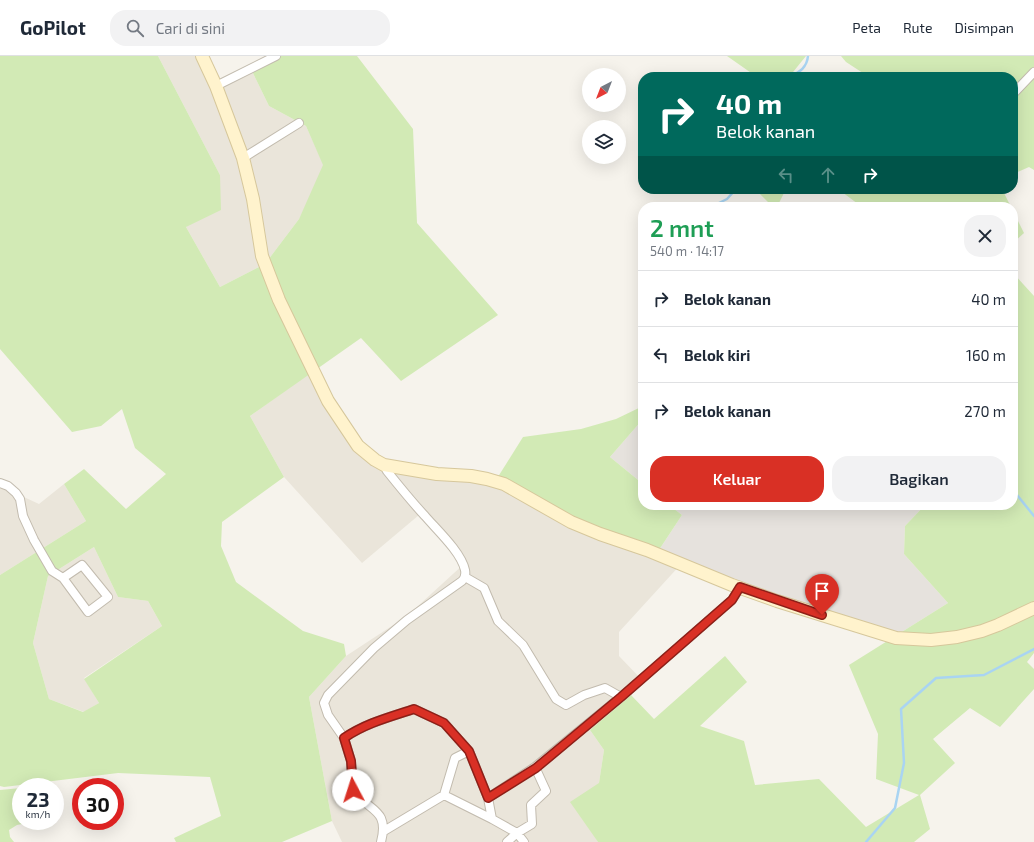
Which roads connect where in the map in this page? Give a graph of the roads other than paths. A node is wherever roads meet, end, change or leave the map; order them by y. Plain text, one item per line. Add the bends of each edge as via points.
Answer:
1 (202, 56) edge
2 (276, 56) edge
3 (1034, 72) edge
4 (216, 86) junction
5 (1018, 89) edge
6 (299, 123) dead end
7 (243, 158) junction
8 (384, 465) junction
9 (0, 483) edge
10 (465, 577) junction
11 (63, 578) junction
12 (740, 587) junction
13 (1034, 608) edge
14 (621, 697) junction
15 (344, 738) junction
16 (469, 751) junction
17 (536, 768) junction
18 (444, 795) junction
19 (488, 798) junction
20 (492, 819) junction
21 (384, 831) junction
22 (517, 833) junction
23 (381, 842) edge
24 (507, 842) edge
25 (524, 842) edge

1 - 4 street
2 - 4 street
3 - 5 street
4 - 7 street
6 - 7 street
7 - 8 street via 253,199 262,256 278,300 328,401 358,446
8 - 10 street via 463,562
8 - 12 street via 498,482 571,522
9 - 11 street via 8,486 20,499 23,516 34,540 52,571
10 - 14 street via 484,588 498,621 524,645 556,699 566,705 605,688
10 - 15 street via 374,648 328,695 324,703 328,715
11 - 11 street via 82,566 108,597 88,612
12 - 13 street via 896,638 916,640 957,637 982,631
12 - 14 street via 732,600
14 - 17 street
15 - 16 street via 376,721 414,709 444,723
15 - 21 street via 351,761 353,790 380,817
16 - 18 street via 454,758
16 - 19 street
17 - 19 street
17 - 22 street via 546,791 531,805 532,824
18 - 20 street
18 - 21 street
19 - 20 street
20 - 22 street
21 - 23 street
22 - 24 street
22 - 25 street

